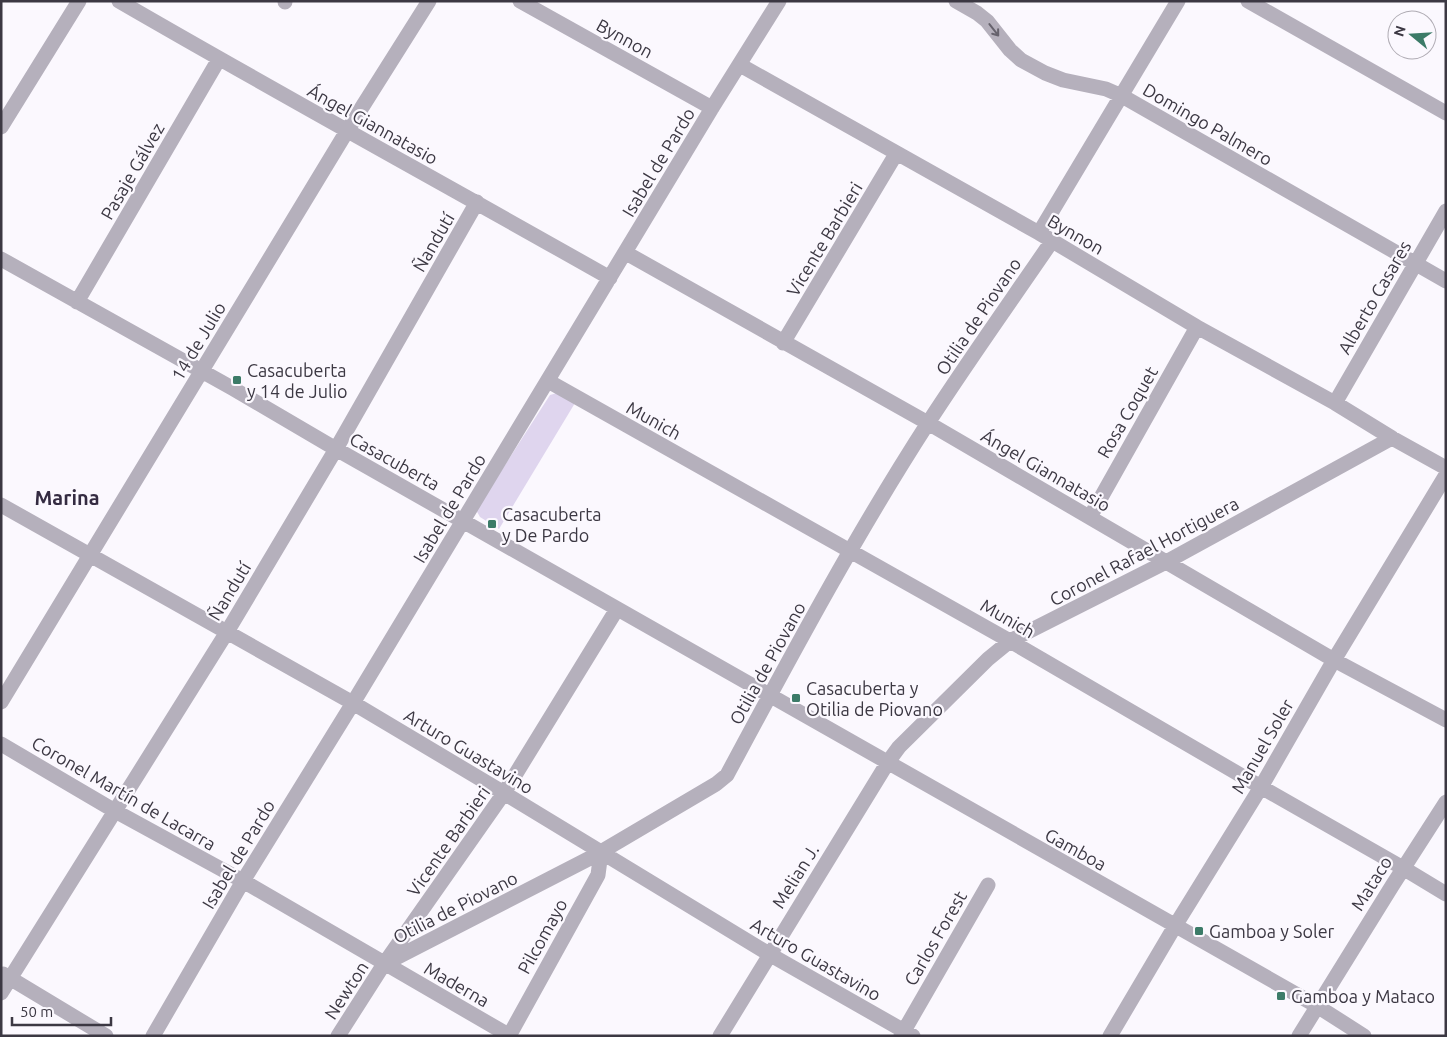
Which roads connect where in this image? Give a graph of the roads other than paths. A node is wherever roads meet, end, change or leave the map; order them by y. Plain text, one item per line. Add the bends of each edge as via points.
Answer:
1 (79, 1) edge
2 (119, 1) edge
3 (429, 1) edge
4 (520, 1) edge
5 (779, 1) edge
6 (956, 1) edge
7 (1178, 1) edge
8 (1248, 1) edge
9 (219, 60) junction
10 (740, 65) junction
11 (1122, 96) junction
12 (712, 108) junction
13 (1446, 113) edge
14 (1, 127) edge
15 (347, 131) junction
16 (896, 154) junction
17 (477, 202) junction
18 (1446, 210) edge
19 (1045, 237) junction
20 (626, 253) junction
21 (1, 259) edge
22 (1415, 264) junction
23 (610, 278) junction
24 (1446, 281) edge
25 (77, 302) junction
26 (1197, 327) junction
27 (784, 343) junction
28 (202, 371) junction
29 (548, 382) junction
30 (1335, 403) junction
31 (928, 423) junction
32 (1392, 438) junction
33 (336, 449) junction
34 (1446, 468) edge
35 (1446, 475) edge
36 (1, 505) edge
37 (1090, 516) junction
38 (464, 521) junction
39 (850, 552) junction
40 (90, 556) junction
41 (1166, 562) junction
42 (617, 609) junction
43 (227, 632) junction
44 (1010, 641) junction
45 (1334, 660) junction
46 (770, 695) junction
47 (1, 702) edge
48 (353, 703) junction
49 (1446, 720) edge
50 (1, 744) edge
51 (888, 762) junction
52 (1261, 788) junction
53 (504, 793) junction
54 (1446, 802) edge
55 (115, 811) junction
56 (601, 852) junction
57 (1403, 868) junction
58 (243, 881) junction
59 (988, 885) dead end
60 (1446, 894) edge
61 (1175, 926) junction
62 (769, 954) junction
63 (384, 964) junction
64 (6, 976) edge
65 (1, 993) edge
66 (1317, 1006) junction
67 (906, 1034) edge
68 (106, 1036) edge
69 (153, 1036) edge
70 (338, 1036) edge
71 (509, 1036) edge
72 (720, 1036) edge
73 (1110, 1036) edge
74 (1299, 1036) edge
75 (1364, 1036) edge

1 - 14 street
2 - 9 street, Ángel Giannatasio
3 - 15 street, 14 de Julio
4 - 12 street, Bynnon
5 - 10 street, Isabel de Pardo
6 -> 11 street, Domingo Palmero via 987,21 1021,60 1064,80
7 - 11 street, Otilia de Piovano
8 - 13 street
9 - 15 street, Ángel Giannatasio
9 - 25 street, Pasaje Gálvez
10 - 12 street, Isabel de Pardo
10 - 16 street, Bynnon
11 - 19 street, Otilia de Piovano
11 - 22 street, Domingo Palmero
12 - 20 street, Isabel de Pardo
15 - 17 street, Ángel Giannatasio
15 - 28 street, 14 de Julio
16 - 19 street, Bynnon
16 - 27 street, Vicente Barbieri
17 - 23 street, Ángel Giannatasio
17 - 33 street, Ñandutí
18 - 22 street, Alberto Casares
19 - 26 street, Bynnon
19 - 31 street, Otilia de Piovano
20 - 23 street, Isabel de Pardo
20 - 27 street, Ángel Giannatasio
21 - 25 street, Casacuberta
22 - 24 street, Domingo Palmero
22 - 30 street, Alberto Casares
23 - 29 street, Isabel de Pardo
25 - 28 street, Casacuberta
26 - 30 street, Bynnon
26 - 37 street, Rosa Coquet
27 - 31 street, Ángel Giannatasio
28 - 33 street, Casacuberta
28 - 40 street, 14 de Julio
29 - 38 street, Isabel de Pardo
29 - 39 street, Munich
30 - 32 street, Bynnon
31 - 37 street, Ángel Giannatasio
31 - 39 street, Otilia de Piovano
32 - 34 street, Bynnon
32 - 41 street, Coronel Rafael Hortiguera
33 - 38 street, Casacuberta
33 - 43 street, Ñandutí
35 - 45 street, Manuel Soler
36 - 40 street, Arturo Guastavino
37 - 41 street, Ángel Giannatasio
38 - 42 street, Casacuberta
38 - 48 street, Isabel de Pardo
39 - 44 street, Munich
39 - 46 street, Otilia de Piovano
40 - 43 street, Arturo Guastavino
40 - 47 street, 14 de Julio
41 - 44 street, Coronel Rafael Hortiguera
41 - 45 street, Ángel Giannatasio
42 - 46 street, Casacuberta
42 - 53 street, Vicente Barbieri
43 - 48 street, Arturo Guastavino
43 - 55 street, Ñandutí
44 - 51 street, Coronel Rafael Hortiguera via 981,665
44 - 52 street, Munich
45 - 49 street, Ángel Giannatasio
45 - 52 street, Manuel Soler
46 - 51 street, Gamboa
46 - 56 street, Otilia de Piovano via 727,775
48 - 53 street, Arturo Guastavino
48 - 58 street, Isabel de Pardo
50 - 55 street, Coronel Martín de Lacarra
51 - 61 street, Gamboa
51 - 62 street, Melian J.
52 - 57 street, Munich
52 - 61 street, Manuel Soler
53 - 56 street, Arturo Guastavino
53 - 63 street, Vicente Barbieri
54 - 57 street, Mataco
55 - 58 street, Coronel Martín de Lacarra
55 - 64 street, Ñandutí
56 - 62 street, Arturo Guastavino
56 - 63 street, Otilia de Piovano
56 - 71 street, Pilcomayo via 598,875
57 - 60 street, Munich
57 - 66 street, Mataco
58 - 63 street, Coronel Martín de Lacarra
58 - 69 street, Isabel de Pardo
59 - 67 street, Carlos Forest
61 - 66 street, Gamboa
61 - 73 street, Manuel Soler
62 - 67 street, Arturo Guastavino
62 - 72 street, Melian J.
63 - 70 street, Newton
63 - 71 street, Maderna
64 - 65 street, Ñandutí
64 - 68 street
66 - 74 street, Mataco
66 - 75 street, Gamboa

